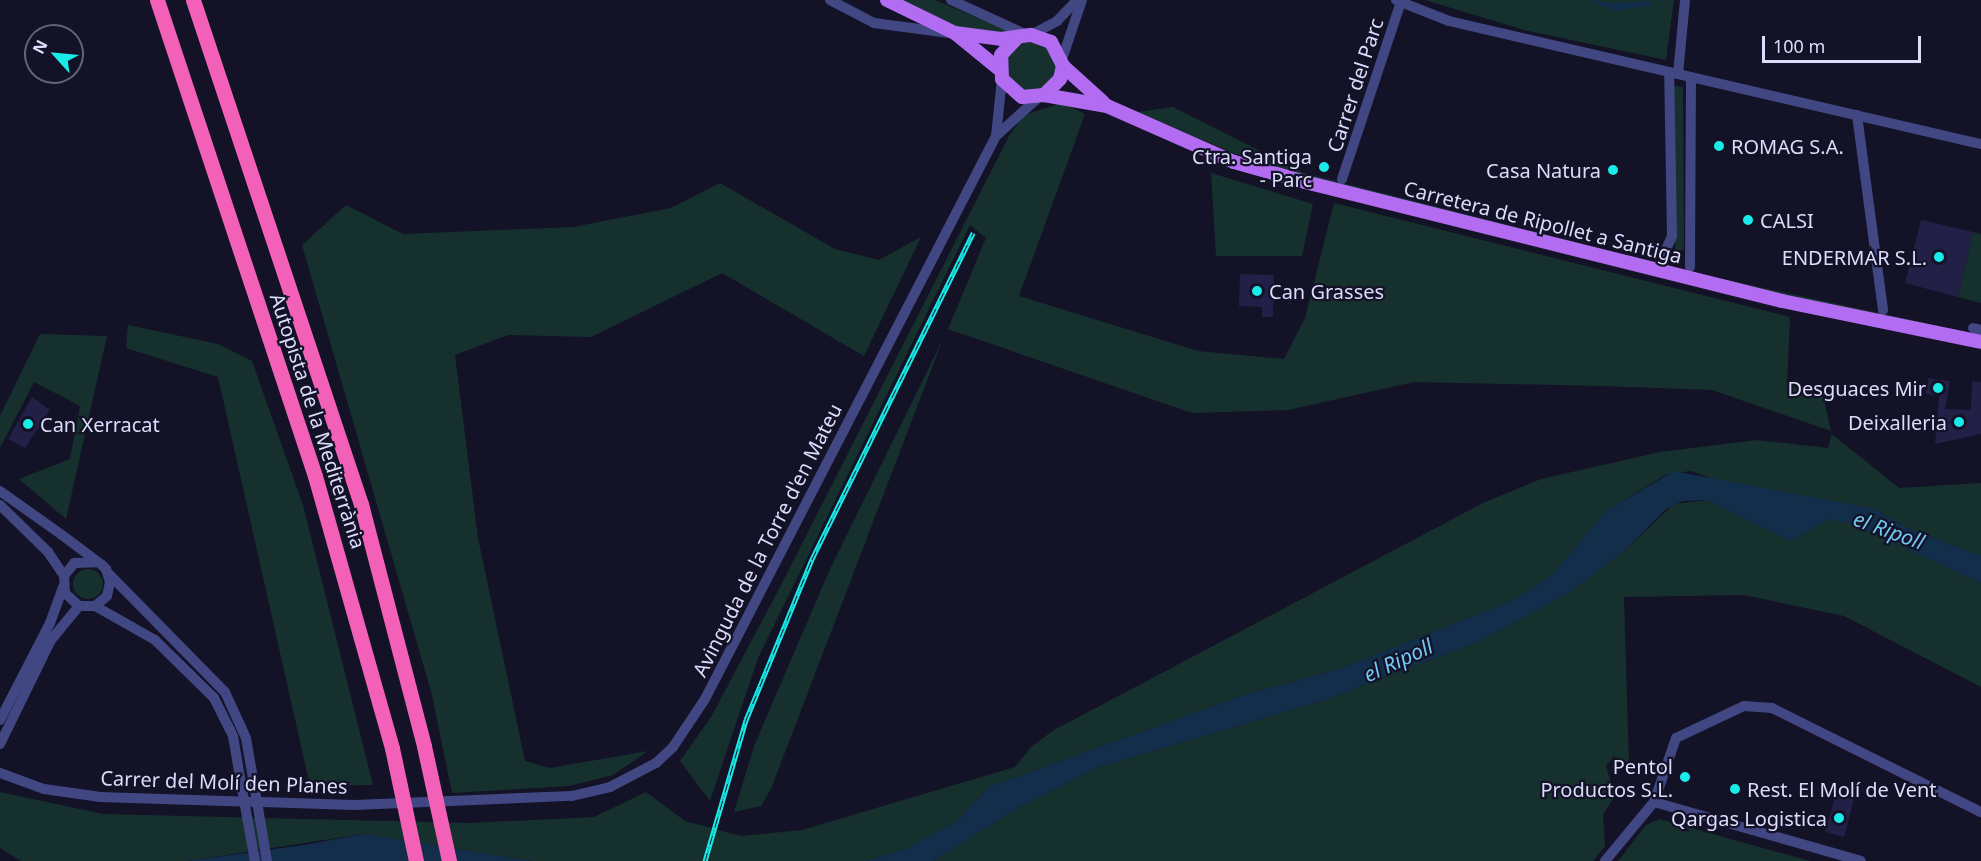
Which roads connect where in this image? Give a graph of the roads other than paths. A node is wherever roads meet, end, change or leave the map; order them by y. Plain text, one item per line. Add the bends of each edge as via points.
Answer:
1 (157, 0) edge
2 (193, 0) edge
3 (830, 0) edge
4 (887, 0) edge
5 (951, 0) edge
6 (1079, 0) edge
7 (1685, 0) edge
8 (1399, 1) edge
9 (955, 33) junction
10 (1025, 36) junction
11 (1063, 63) junction
12 (1673, 73) junction
13 (1000, 74) junction
14 (1691, 77) junction
15 (1042, 96) junction
16 (1107, 106) junction
17 (1857, 115) junction
18 (996, 136) junction
19 (1981, 144) edge
20 (1342, 179) dead end
21 (1661, 260) dead end
22 (1690, 267) dead end
23 (1883, 310) dead end
24 (1981, 342) edge
25 (0, 491) edge
26 (0, 505) edge
27 (97, 562) junction
28 (109, 574) junction
29 (64, 581) junction
30 (79, 606) junction
31 (95, 606) junction
32 (0, 720) edge
33 (0, 744) edge
34 (0, 773) edge
35 (1654, 802) junction
36 (450, 803) joint
37 (1981, 812) edge
38 (255, 861) edge
39 (267, 861) edge
40 (416, 861) edge
41 (449, 861) edge
42 (1605, 861) edge
43 (1861, 861) edge

1 - 40 highway, Autopista de la Mediterrània, bridge via 312,466 392,747
2 - 41 highway, Autopista de la Mediterrània, bridge via 361,504 424,746
3 - 9 street via 874,23
4 - 9 main road
5 - 10 street
6 - 10 street via 1057,21
6 - 11 street
7 - 12 street
8 - 12 street via 1449,21
8 - 20 street, Carrer del Parc
9 - 10 main road
9 - 13 main road
10 - 11 main road via 1051,42
10 - 13 main road via 1004,50
11 - 15 main road via 1060,80
11 - 16 main road
12 - 14 street
12 - 21 street via 1672,236
13 - 15 main road via 1016,94
13 - 18 street, Avinguda de la Torre d'en Mateu
14 - 17 street
14 - 22 street
15 - 16 main road
15 - 18 street, Avinguda de la Torre d'en Mateu
16 - 24 main road, Carretera de Ripollet a Santiga via 1234,162 1305,182 1782,301
17 - 19 street
17 - 23 street
18 - 36 street, Avinguda de la Torre d'en Mateu via 710,689 673,747 656,764 610,787 532,801
25 - 27 street
26 - 29 street via 48,552
27 - 28 street
27 - 29 street via 81,560
28 - 31 street via 110,589
28 - 39 street, bridge via 225,692 246,738
29 - 30 street via 68,598
29 - 32 street via 50,623
30 - 31 street
30 - 33 street via 51,640
31 - 38 street, bridge via 140,627 214,698 233,736
34 - 36 street, Carrer del Molí den Planes via 44,789 100,797 354,805
35 - 37 street via 1676,738 1744,706 1758,705
35 - 42 street
35 - 43 street

